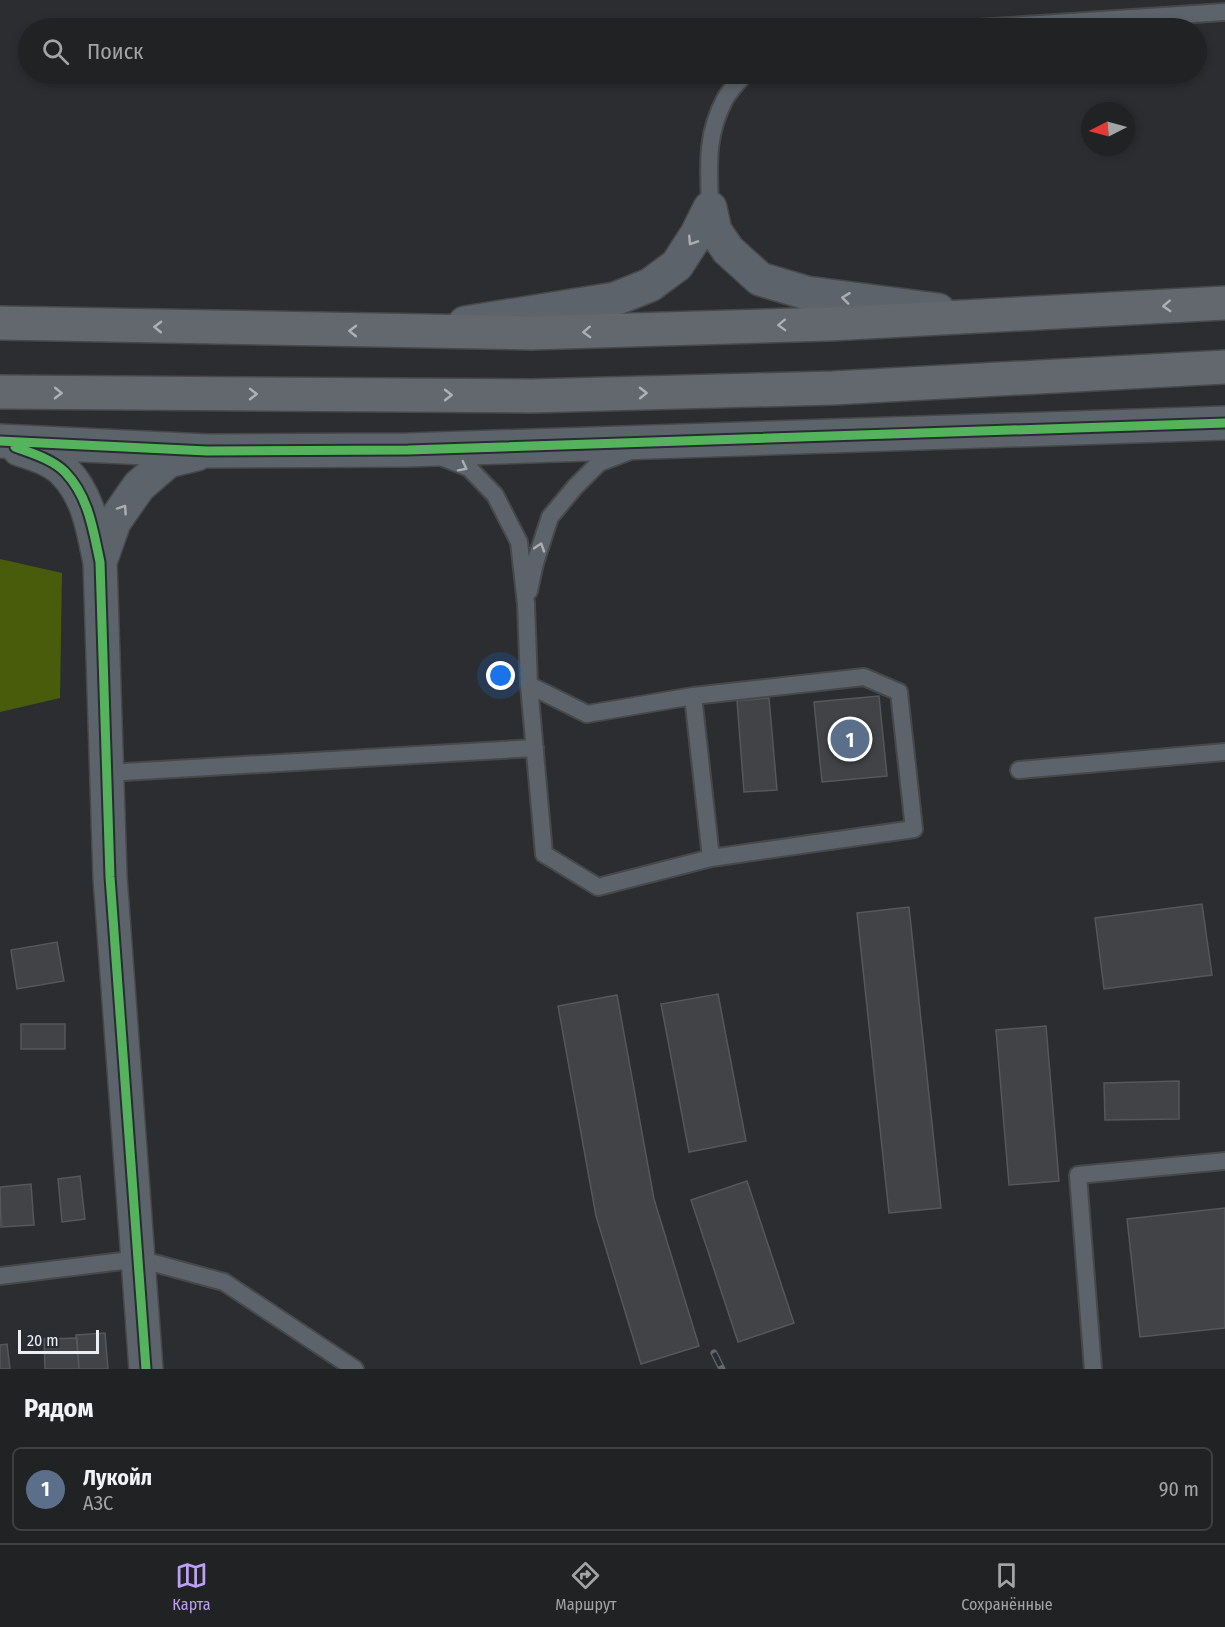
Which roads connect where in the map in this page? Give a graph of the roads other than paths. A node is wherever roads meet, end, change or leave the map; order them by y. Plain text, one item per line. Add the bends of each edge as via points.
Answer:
1 (1225, 12) edge
2 (1132, 18) edge
3 (737, 84) edge
4 (710, 208) junction
5 (1225, 303) edge
6 (987, 316) junction
7 (0, 323) edge
8 (411, 332) junction
9 (1225, 367) edge
10 (0, 392) edge
11 (1225, 423) edge
12 (1, 441) edge
13 (654, 442) junction
14 (408, 450) junction
15 (207, 451) junction
16 (100, 562) junction
17 (526, 604) junction
18 (529, 685) junction
19 (693, 696) junction
20 (535, 748) junction
21 (1225, 752) edge
22 (1019, 770) dead end
23 (107, 773) junction
24 (711, 858) junction
25 (1225, 1161) edge
26 (139, 1259) junction
27 (0, 1276) edge
28 (146, 1369) edge
29 (355, 1369) edge
30 (1093, 1369) edge

1 - 2 lane
3 - 4 lane via 726,97 712,130 708,153
6 -> 4 street via 807,293 760,279 728,250 715,231
4 -> 8 street via 677,265 650,285 624,296
5 -> 6 highway
6 -> 8 highway via 543,333
8 -> 7 highway
10 -> 9 highway via 531,396 833,388
11 - 13 street
12 - 15 street
12 - 16 street via 44,458 64,471 83,496
13 - 14 street
17 -> 13 lane via 550,517 599,463
14 - 15 street
14 -> 17 lane via 469,468 495,495 519,542
16 -> 15 street via 114,522 139,486 168,461
16 - 23 street
17 - 18 lane
18 - 19 lane via 587,714
18 - 20 lane
19 - 24 lane
19 - 24 lane via 864,677 899,692 914,829
20 - 23 lane
20 - 24 lane via 544,854 598,887
21 - 22 lane
23 - 26 street via 110,877
25 - 30 lane via 1078,1175
26 - 27 lane
26 - 28 street
26 - 29 lane via 224,1282

